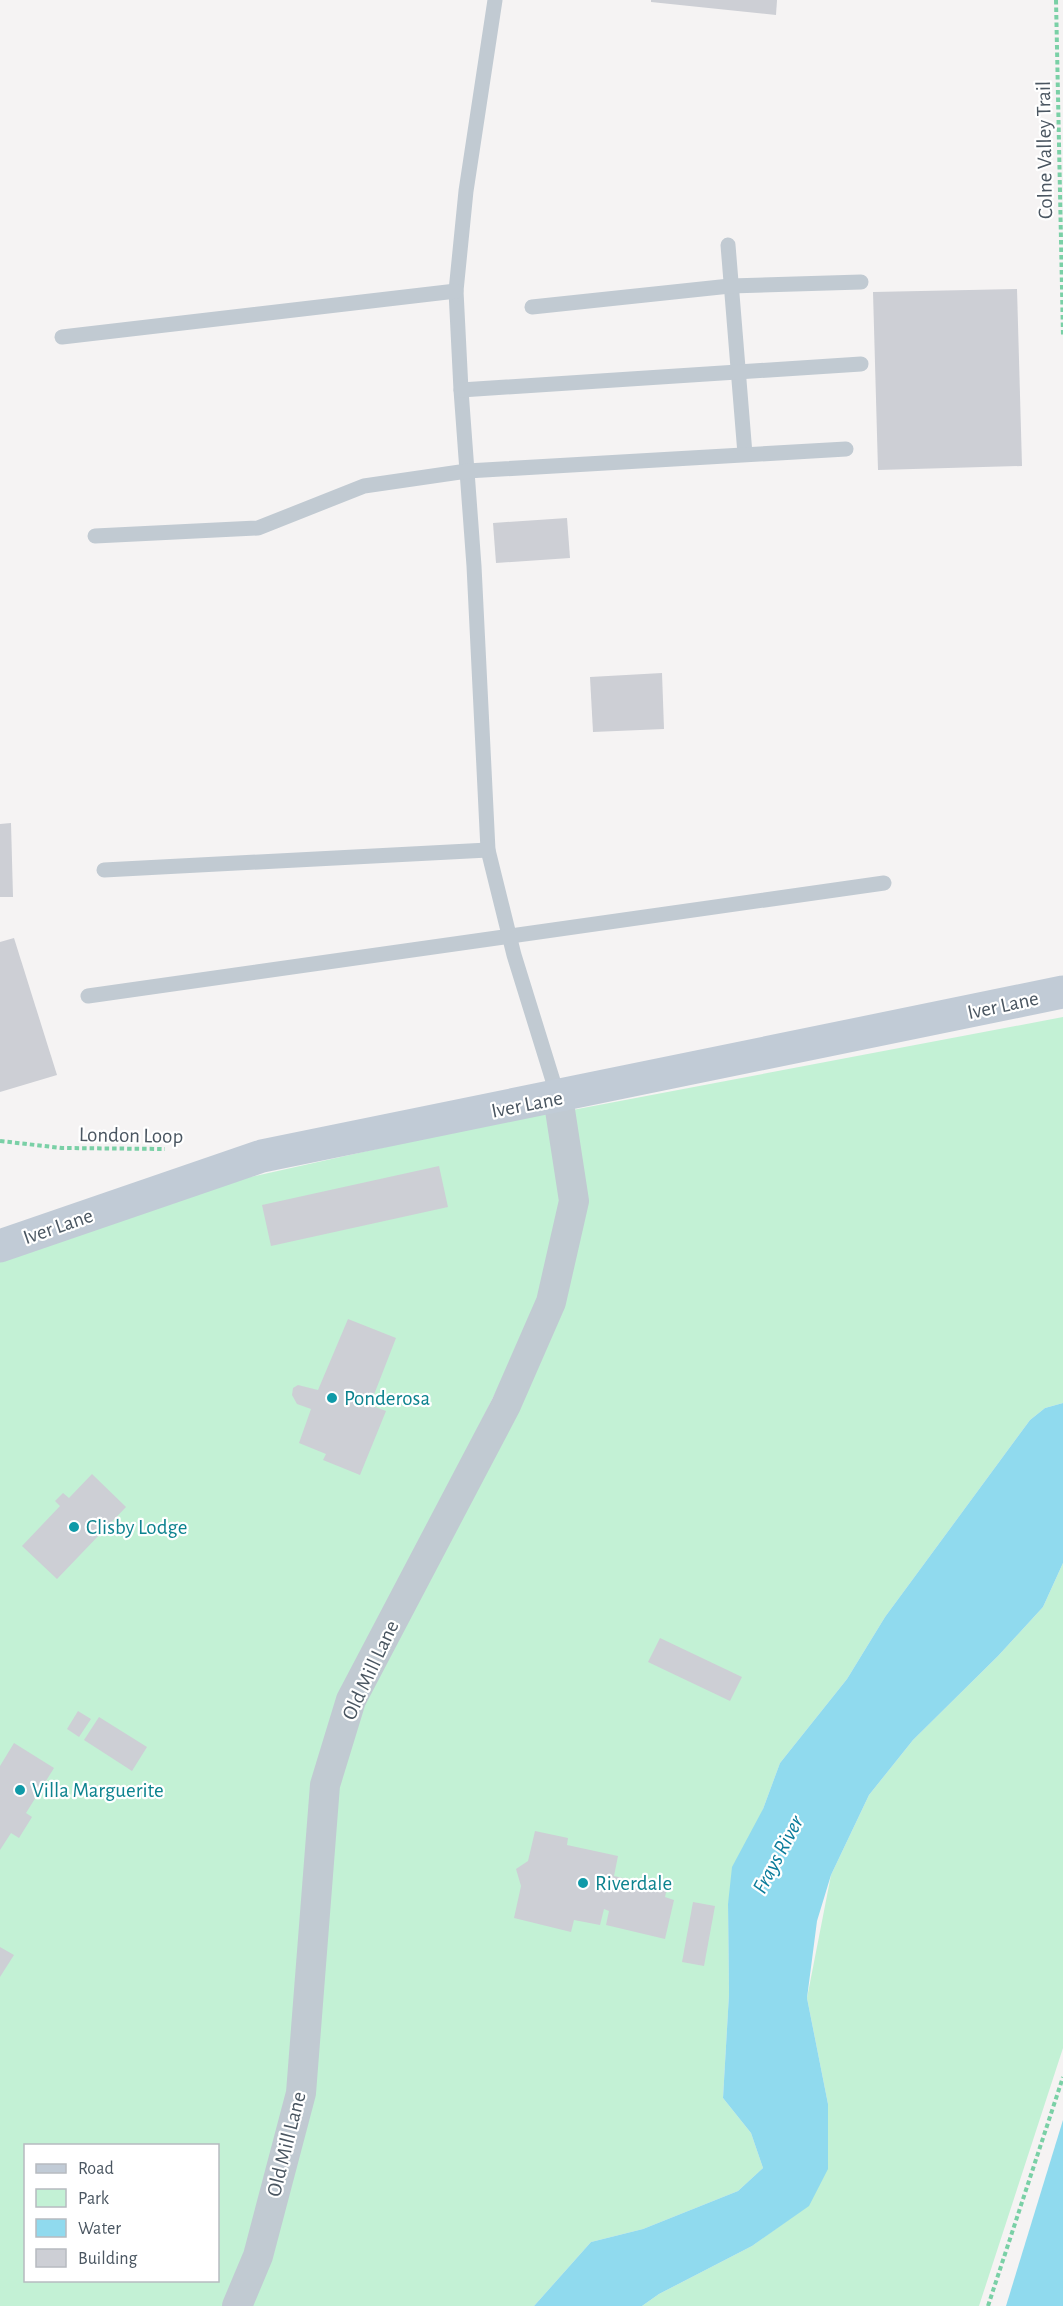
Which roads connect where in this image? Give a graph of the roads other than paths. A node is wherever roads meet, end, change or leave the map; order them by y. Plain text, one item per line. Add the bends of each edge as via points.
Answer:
1 (495, 0) edge
2 (728, 245) dead end
3 (861, 282) dead end
4 (730, 286) junction
5 (456, 291) junction
6 (532, 307) dead end
7 (62, 337) dead end
8 (861, 364) dead end
9 (738, 374) junction
10 (461, 390) junction
11 (846, 449) dead end
12 (745, 454) junction
13 (467, 471) junction
14 (95, 536) dead end
15 (488, 850) junction
16 (104, 870) dead end
17 (884, 883) dead end
18 (510, 936) junction
19 (1063, 992) edge
20 (88, 996) dead end
21 (558, 1097) junction
22 (0, 1246) edge
23 (237, 2306) edge

1 - 5 lane via 466,191
2 - 4 lane
3 - 4 lane
4 - 6 lane
4 - 9 lane
5 - 7 lane
5 - 10 lane
8 - 9 lane
9 - 10 lane
9 - 12 lane
10 - 13 lane
11 - 12 lane
12 - 13 lane
13 - 14 lane via 364,486 258,528
13 - 15 lane
15 - 16 lane
15 - 18 lane
17 - 18 lane
18 - 20 lane
18 - 21 lane
19 - 21 main road, Iver Lane
21 - 22 main road, Iver Lane via 262,1156
21 - 23 street, Old Mill Lane via 574,1201 551,1302 506,1405 351,1700 325,1785 301,2093 258,2256

